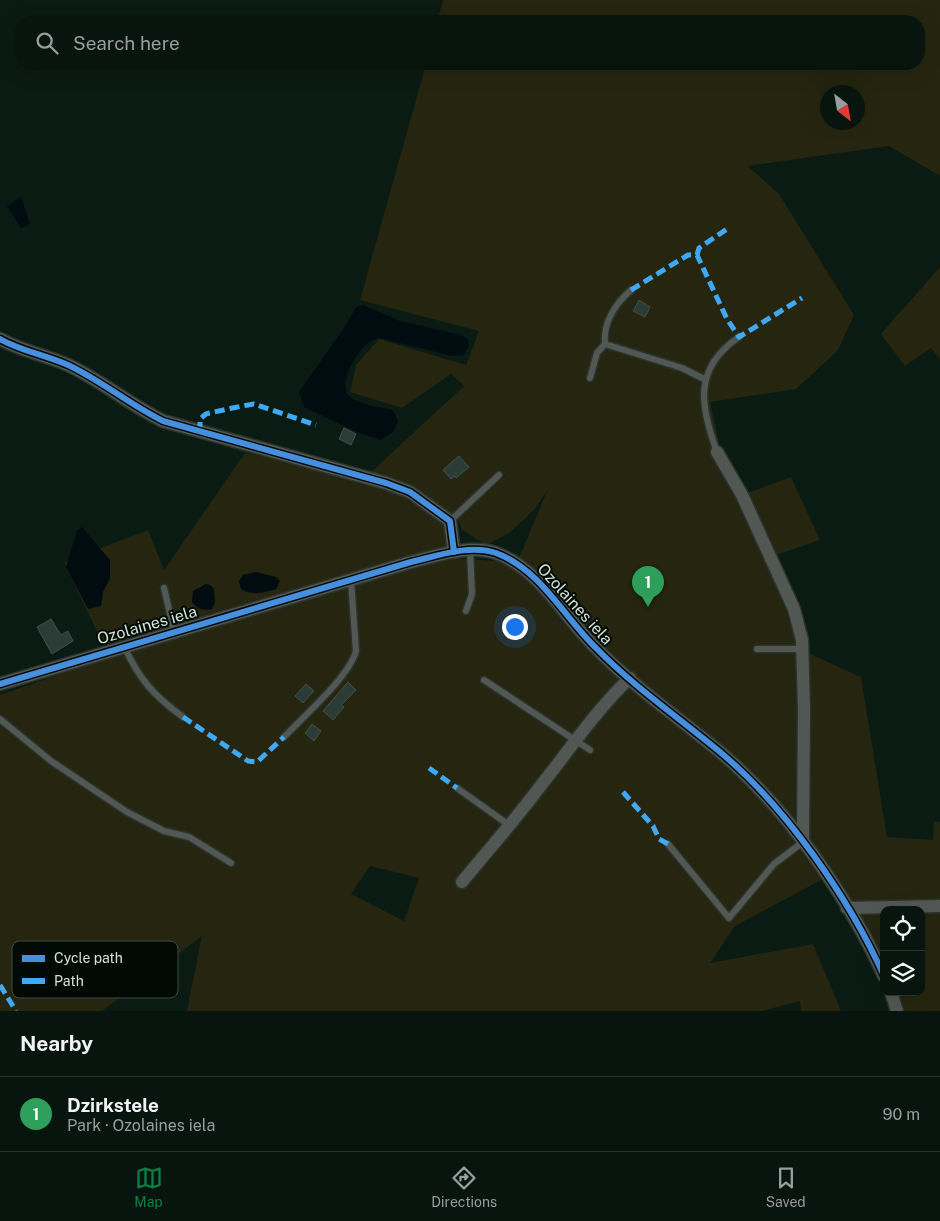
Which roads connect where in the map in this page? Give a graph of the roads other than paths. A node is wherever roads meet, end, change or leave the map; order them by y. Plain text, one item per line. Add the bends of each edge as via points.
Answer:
1 (631, 290) dead end
2 (739, 337) dead end
3 (0, 339) edge
4 (605, 344) junction
5 (590, 378) dead end
6 (704, 379) junction
7 (717, 452) joint
8 (499, 475) dead end
9 (450, 521) junction
10 (470, 550) junction
11 (454, 552) junction
12 (351, 580) junction
13 (164, 588) dead end
14 (466, 611) dead end
15 (174, 631) junction
16 (124, 646) junction
17 (757, 649) dead end
18 (802, 649) junction
19 (630, 678) junction
20 (484, 680) dead end
21 (0, 684) edge
22 (183, 717) dead end
23 (0, 719) edge
24 (284, 737) dead end
25 (575, 739) junction
26 (590, 750) dead end
27 (457, 788) dead end
28 (509, 824) junction
29 (802, 842) junction
30 (668, 844) dead end
31 (231, 863) dead end
32 (462, 882) dead end
33 (940, 906) edge
34 (847, 908) junction
35 (880, 969) edge
36 (892, 996) edge
37 (897, 1011) edge

1 - 4 lane via 618,302 604,332
2 - 6 lane via 714,359
3 - 9 street via 67,365 100,382 134,407 163,421 386,483 410,492
4 - 5 lane via 597,353
4 - 6 lane via 682,368
6 - 7 lane via 705,410
7 - 18 street via 742,495 794,609
8 - 9 lane
9 - 11 street
10 - 11 street, Ozolaines iela
10 - 14 lane via 472,594
10 - 19 street, Ozolaines iela via 494,553 521,565 547,590 596,649
11 - 12 street, Ozolaines iela
12 - 15 street, Ozolaines iela
12 - 24 lane via 354,659
13 - 15 lane
15 - 16 street, Ozolaines iela
16 - 21 street, Ozolaines iela
16 - 22 lane via 146,685 160,701
17 - 18 lane
18 - 29 street
19 - 25 street
19 - 29 street, Ozolaines iela via 758,787
20 - 25 lane
23 - 31 lane via 51,761 127,812 164,831 189,837
25 - 26 lane
25 - 28 street
27 - 28 lane
28 - 32 street
29 - 30 lane via 774,864 729,918
29 - 34 street, Ozolaines iela
33 - 34 street
34 - 35 street, Ozolaines iela
36 - 37 street

